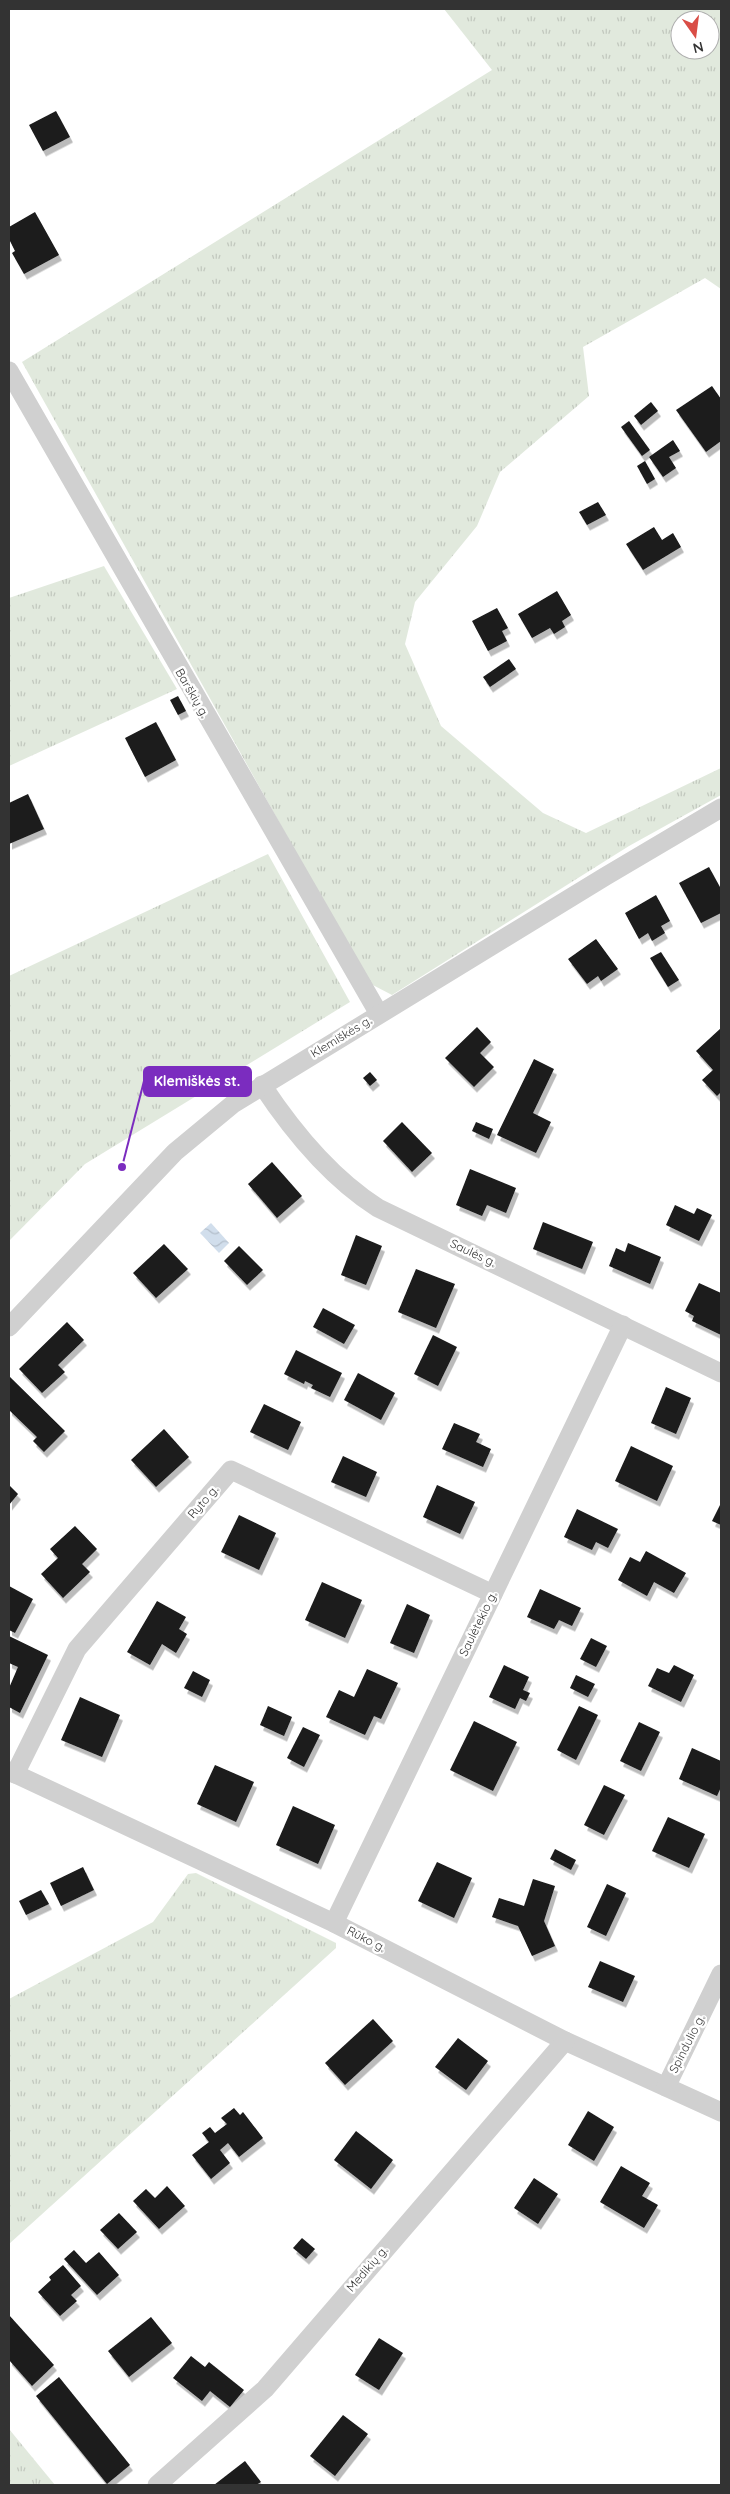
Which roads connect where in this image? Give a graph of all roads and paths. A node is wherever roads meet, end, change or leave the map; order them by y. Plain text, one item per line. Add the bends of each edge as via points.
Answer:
1 (9, 371) edge
2 (721, 808) edge
3 (379, 1014) junction
4 (262, 1084) junction
5 (623, 1325) junction
6 (9, 1327) edge
7 (721, 1373) edge
8 (493, 1594) junction
9 (12, 1772) edge
10 (334, 1923) junction
11 (721, 1974) edge
12 (565, 2041) junction
13 (666, 2087) junction
14 (721, 2112) edge
15 (158, 2485) edge

1 - 3 street, Barškių g.
2 - 3 street, Klemiškės g.
3 - 4 street, Klemiškės g.
4 - 5 street, Saulės g. via 311,1148 354,1192 378,1208
4 - 6 street, Klemiškės g. via 208,1122 175,1152
5 - 7 street, Saulės g.
5 - 8 street, Saulėtekio g.
8 - 9 street, Ryto g. via 231,1470 77,1649
8 - 10 street, Saulėtekio g.
9 - 10 street, Rūko g.
10 - 12 street, Rūko g.
11 - 13 street, Spindulio g.
12 - 13 street, Rūko g.
12 - 15 street, Medikių g. via 265,2389
13 - 14 street, Rūko g.

